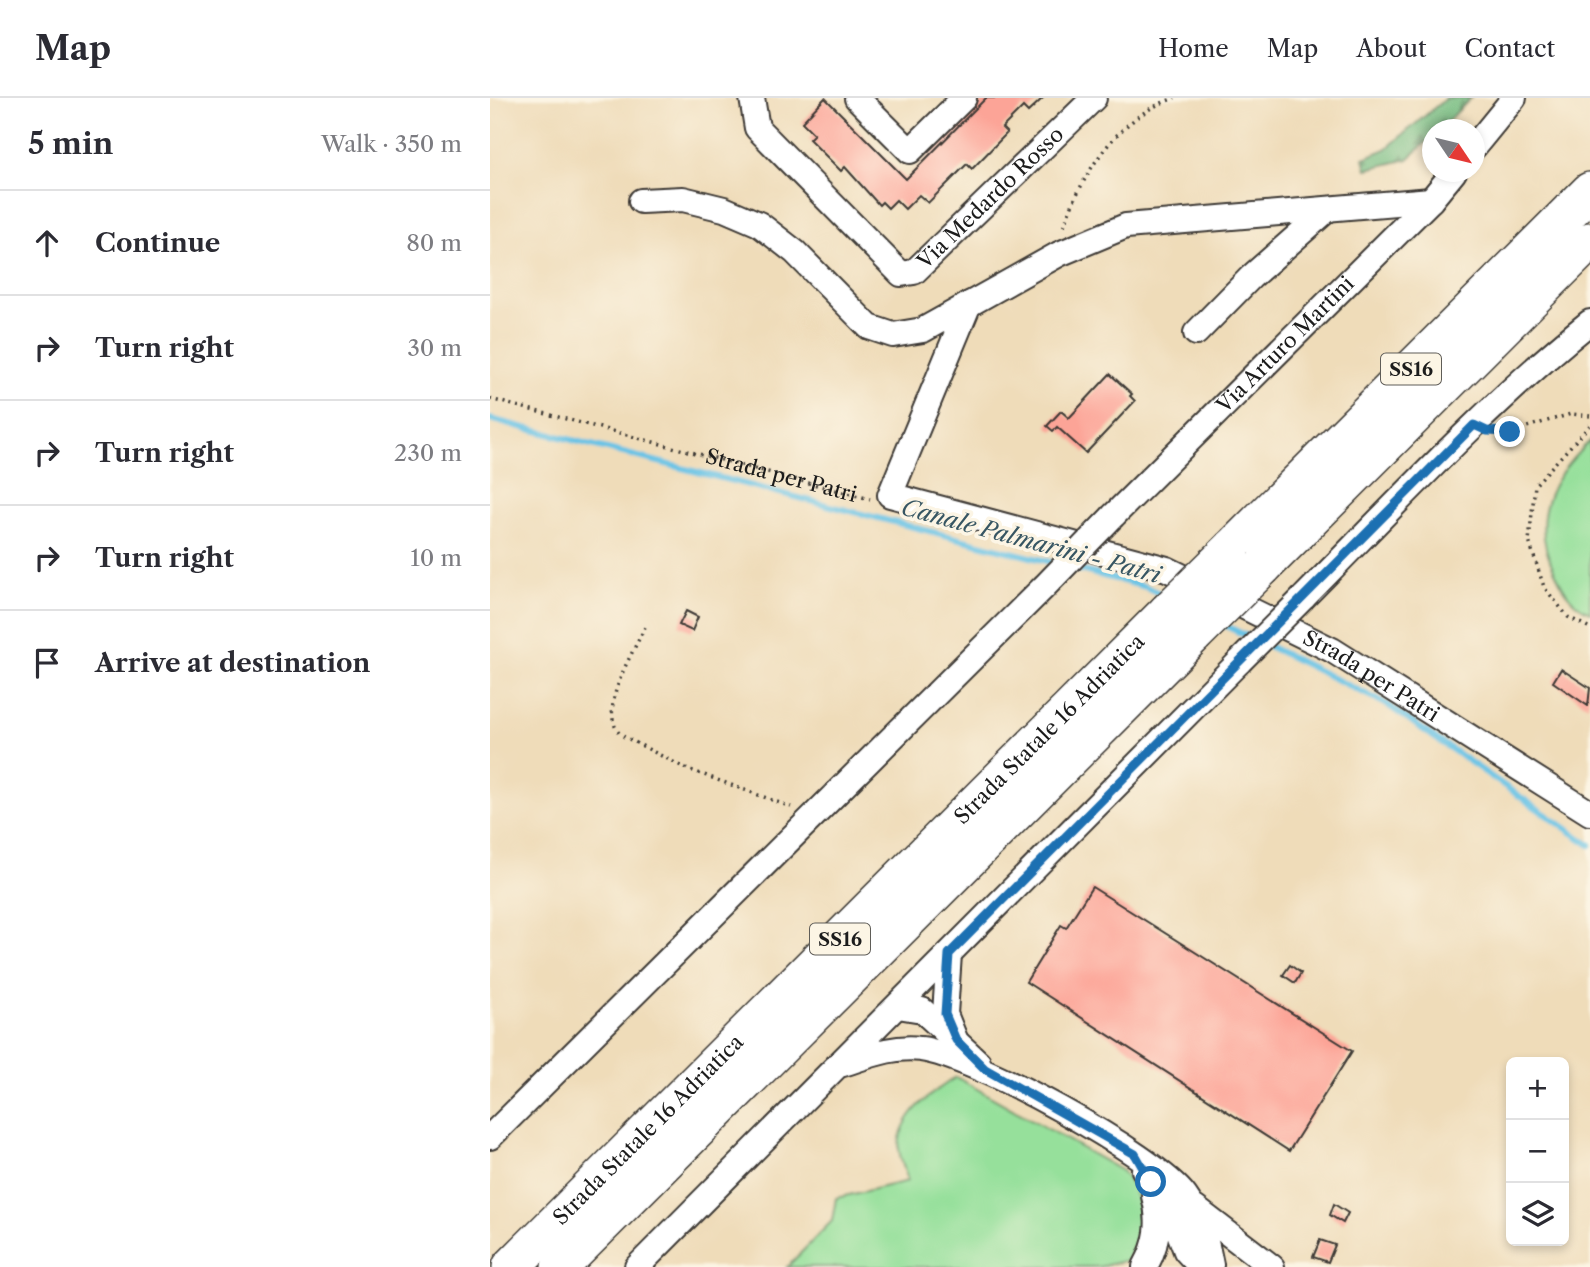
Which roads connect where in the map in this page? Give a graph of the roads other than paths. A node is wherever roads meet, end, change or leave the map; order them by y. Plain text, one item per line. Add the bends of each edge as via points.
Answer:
1 (752, 98) edge
2 (857, 98) edge
3 (964, 98) edge
4 (1094, 98) edge
5 (1514, 98) edge
6 (1485, 134) edge
7 (1446, 182) edge
8 (1590, 191) edge
9 (1431, 200) junction
10 (641, 201) dead end
11 (1328, 209) junction
12 (1590, 241) edge
13 (969, 304) junction
14 (1590, 322) edge
15 (1196, 333) dead end
16 (1181, 623) junction
17 (1590, 813) edge
18 (949, 954) junction
19 (898, 1006) junction
20 (947, 1046) junction
21 (839, 1065) junction
22 (490, 1138) edge
23 (1135, 1154) junction
24 (1151, 1182) junction
25 (1191, 1206) junction
26 (511, 1267) edge
27 (560, 1267) edge
28 (637, 1267) edge
29 (1145, 1267) edge
30 (1208, 1267) edge
31 (1272, 1267) edge

1 - 4 street, Via Medardo Rosso via 757,128 901,274 914,272
2 - 3 street via 910,151
5 - 6 street
7 - 9 street, Via Arturo Martini
8 - 16 highway, Strada Statale 16 Adriatica / SS16, bridge via 1232,548
9 - 11 street
9 - 22 street, Via Arturo Martini, bridge
10 - 13 street via 683,199 759,224 795,252 869,327 893,335 923,330
11 - 13 street via 1126,226 1059,254
11 - 15 street
12 - 16 highway, Strada Statale 16 Adriatica / SS16, bridge via 1263,567
13 - 17 street, Strada per Patri via 890,495 1167,569 1332,650
14 - 18 street, bridge via 1474,425
16 - 26 highway, Strada Statale 16 Adriatica / SS16
16 - 27 highway, Strada Statale 16 Adriatica / SS16
18 - 19 street
18 - 20 street
19 - 20 street via 926,1043
19 - 21 street
20 - 21 street via 883,1051
20 - 23 street
21 - 28 street
23 - 24 street
23 - 25 street via 1184,1194
24 - 29 street via 1160,1218
24 - 30 street via 1173,1217 1186,1251
25 - 30 street via 1204,1226
25 - 31 street

